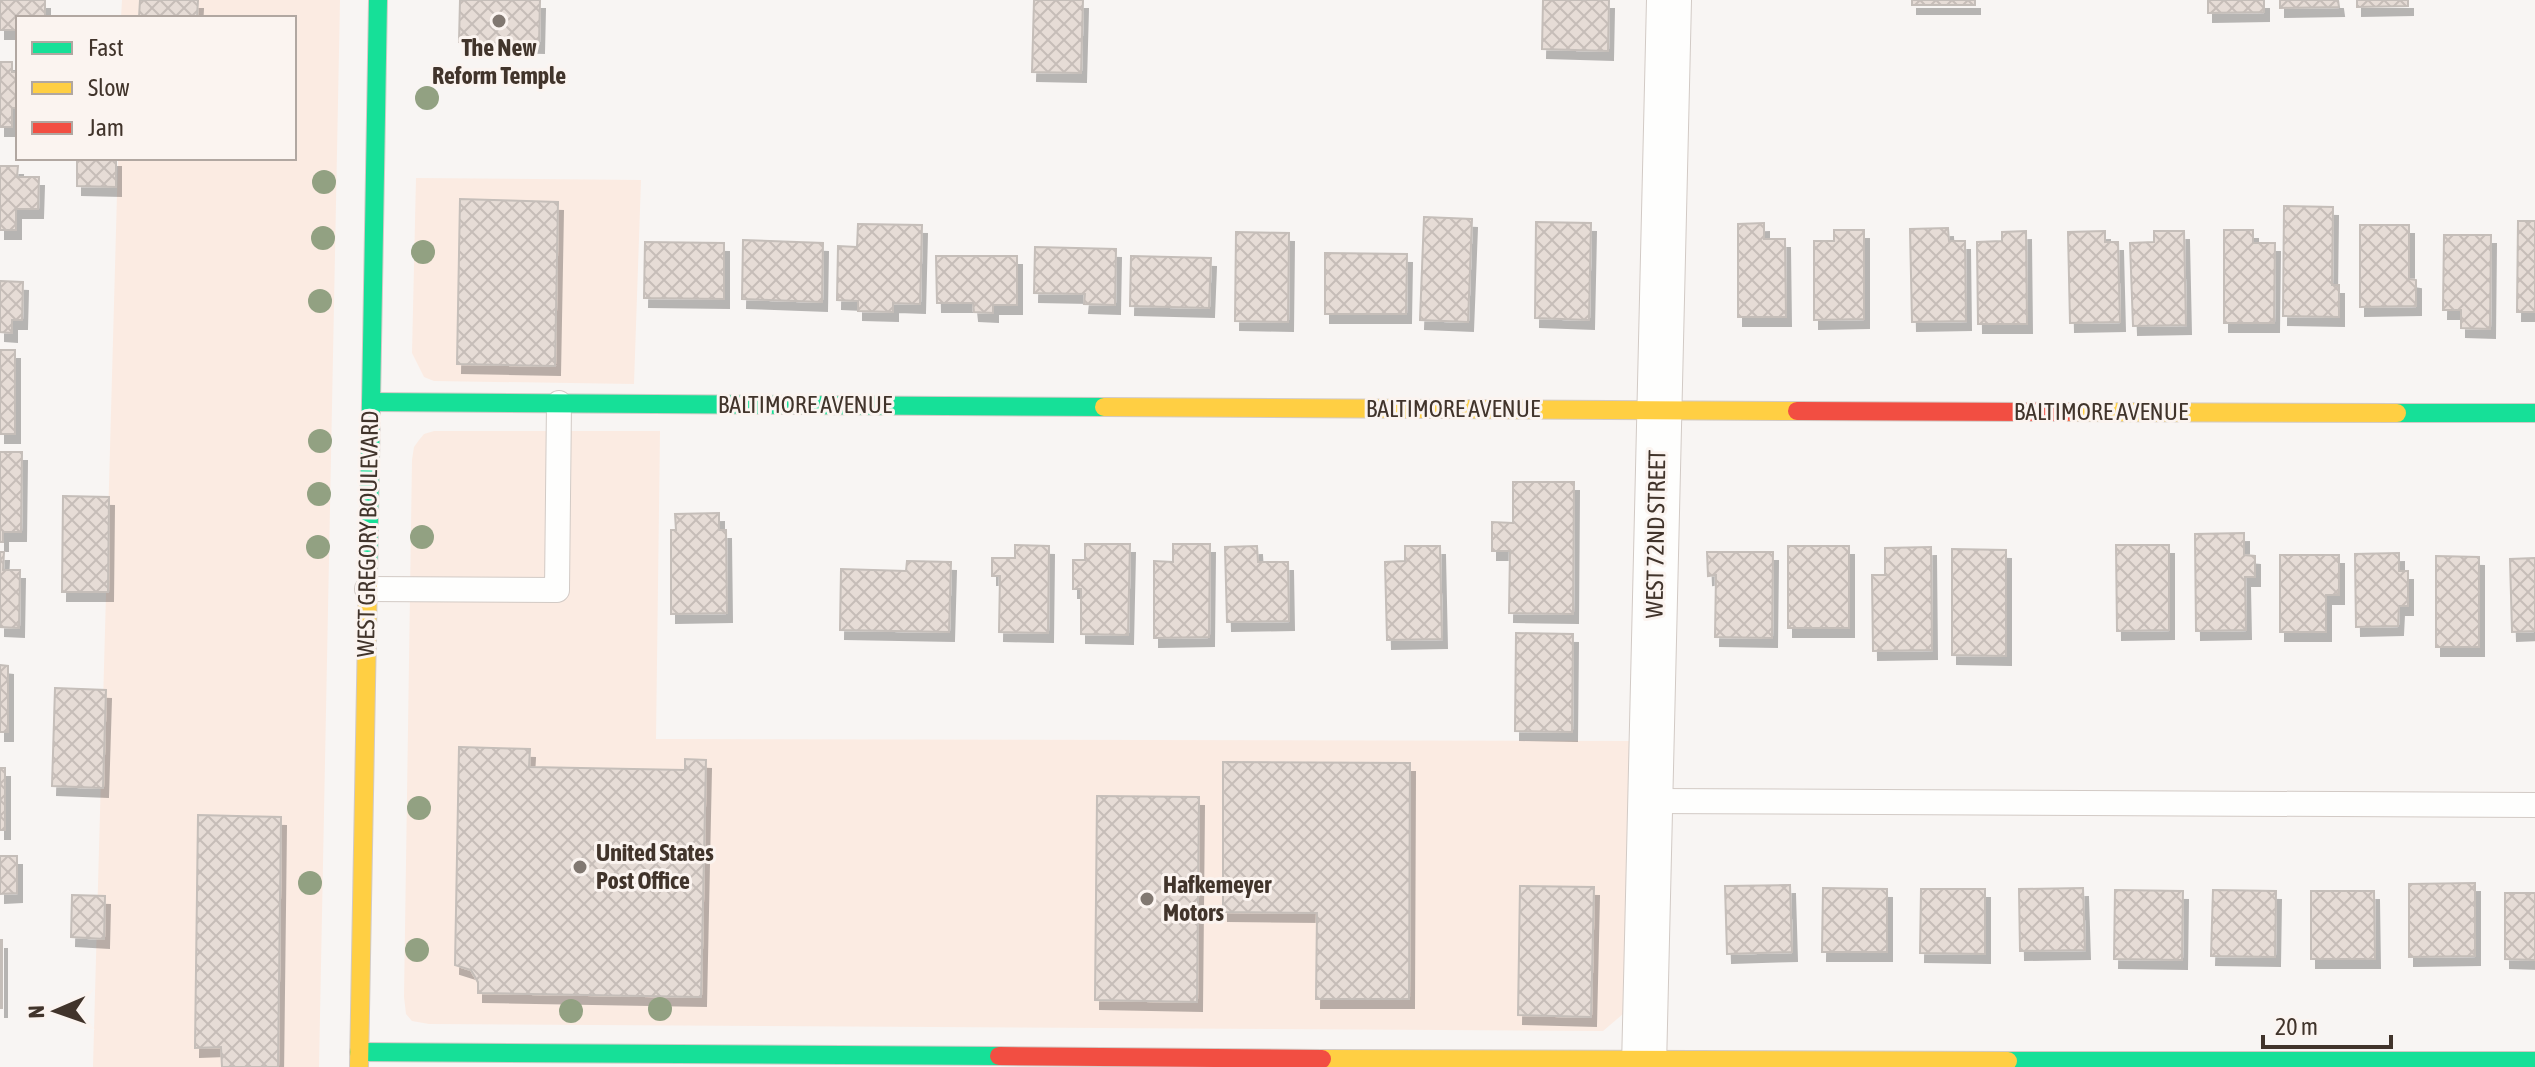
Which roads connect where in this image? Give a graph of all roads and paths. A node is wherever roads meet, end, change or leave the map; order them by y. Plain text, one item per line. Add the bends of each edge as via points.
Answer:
1 (378, 0) edge
2 (1669, 0) edge
3 (371, 402) junction
4 (559, 403) junction
5 (1659, 411) junction
6 (2535, 413) edge
7 (367, 589) junction
8 (1650, 801) junction
9 (2535, 805) edge
10 (359, 1060) edge
11 (2535, 1061) edge
12 (1644, 1064) edge

1 - 3 street, WEST GREGORY BOULEVARD
2 - 5 street, WEST 72ND STREET
3 - 4 street, BALTIMORE AVENUE
3 - 7 street, WEST GREGORY BOULEVARD
4 - 5 street, BALTIMORE AVENUE
4 - 7 lane via 557,590
5 - 6 street, BALTIMORE AVENUE
5 - 8 street, WEST 72ND STREET
7 - 10 street, WEST GREGORY BOULEVARD
8 - 9 lane
8 - 12 street, WEST 72ND STREET
10 - 12 street
11 - 12 street

